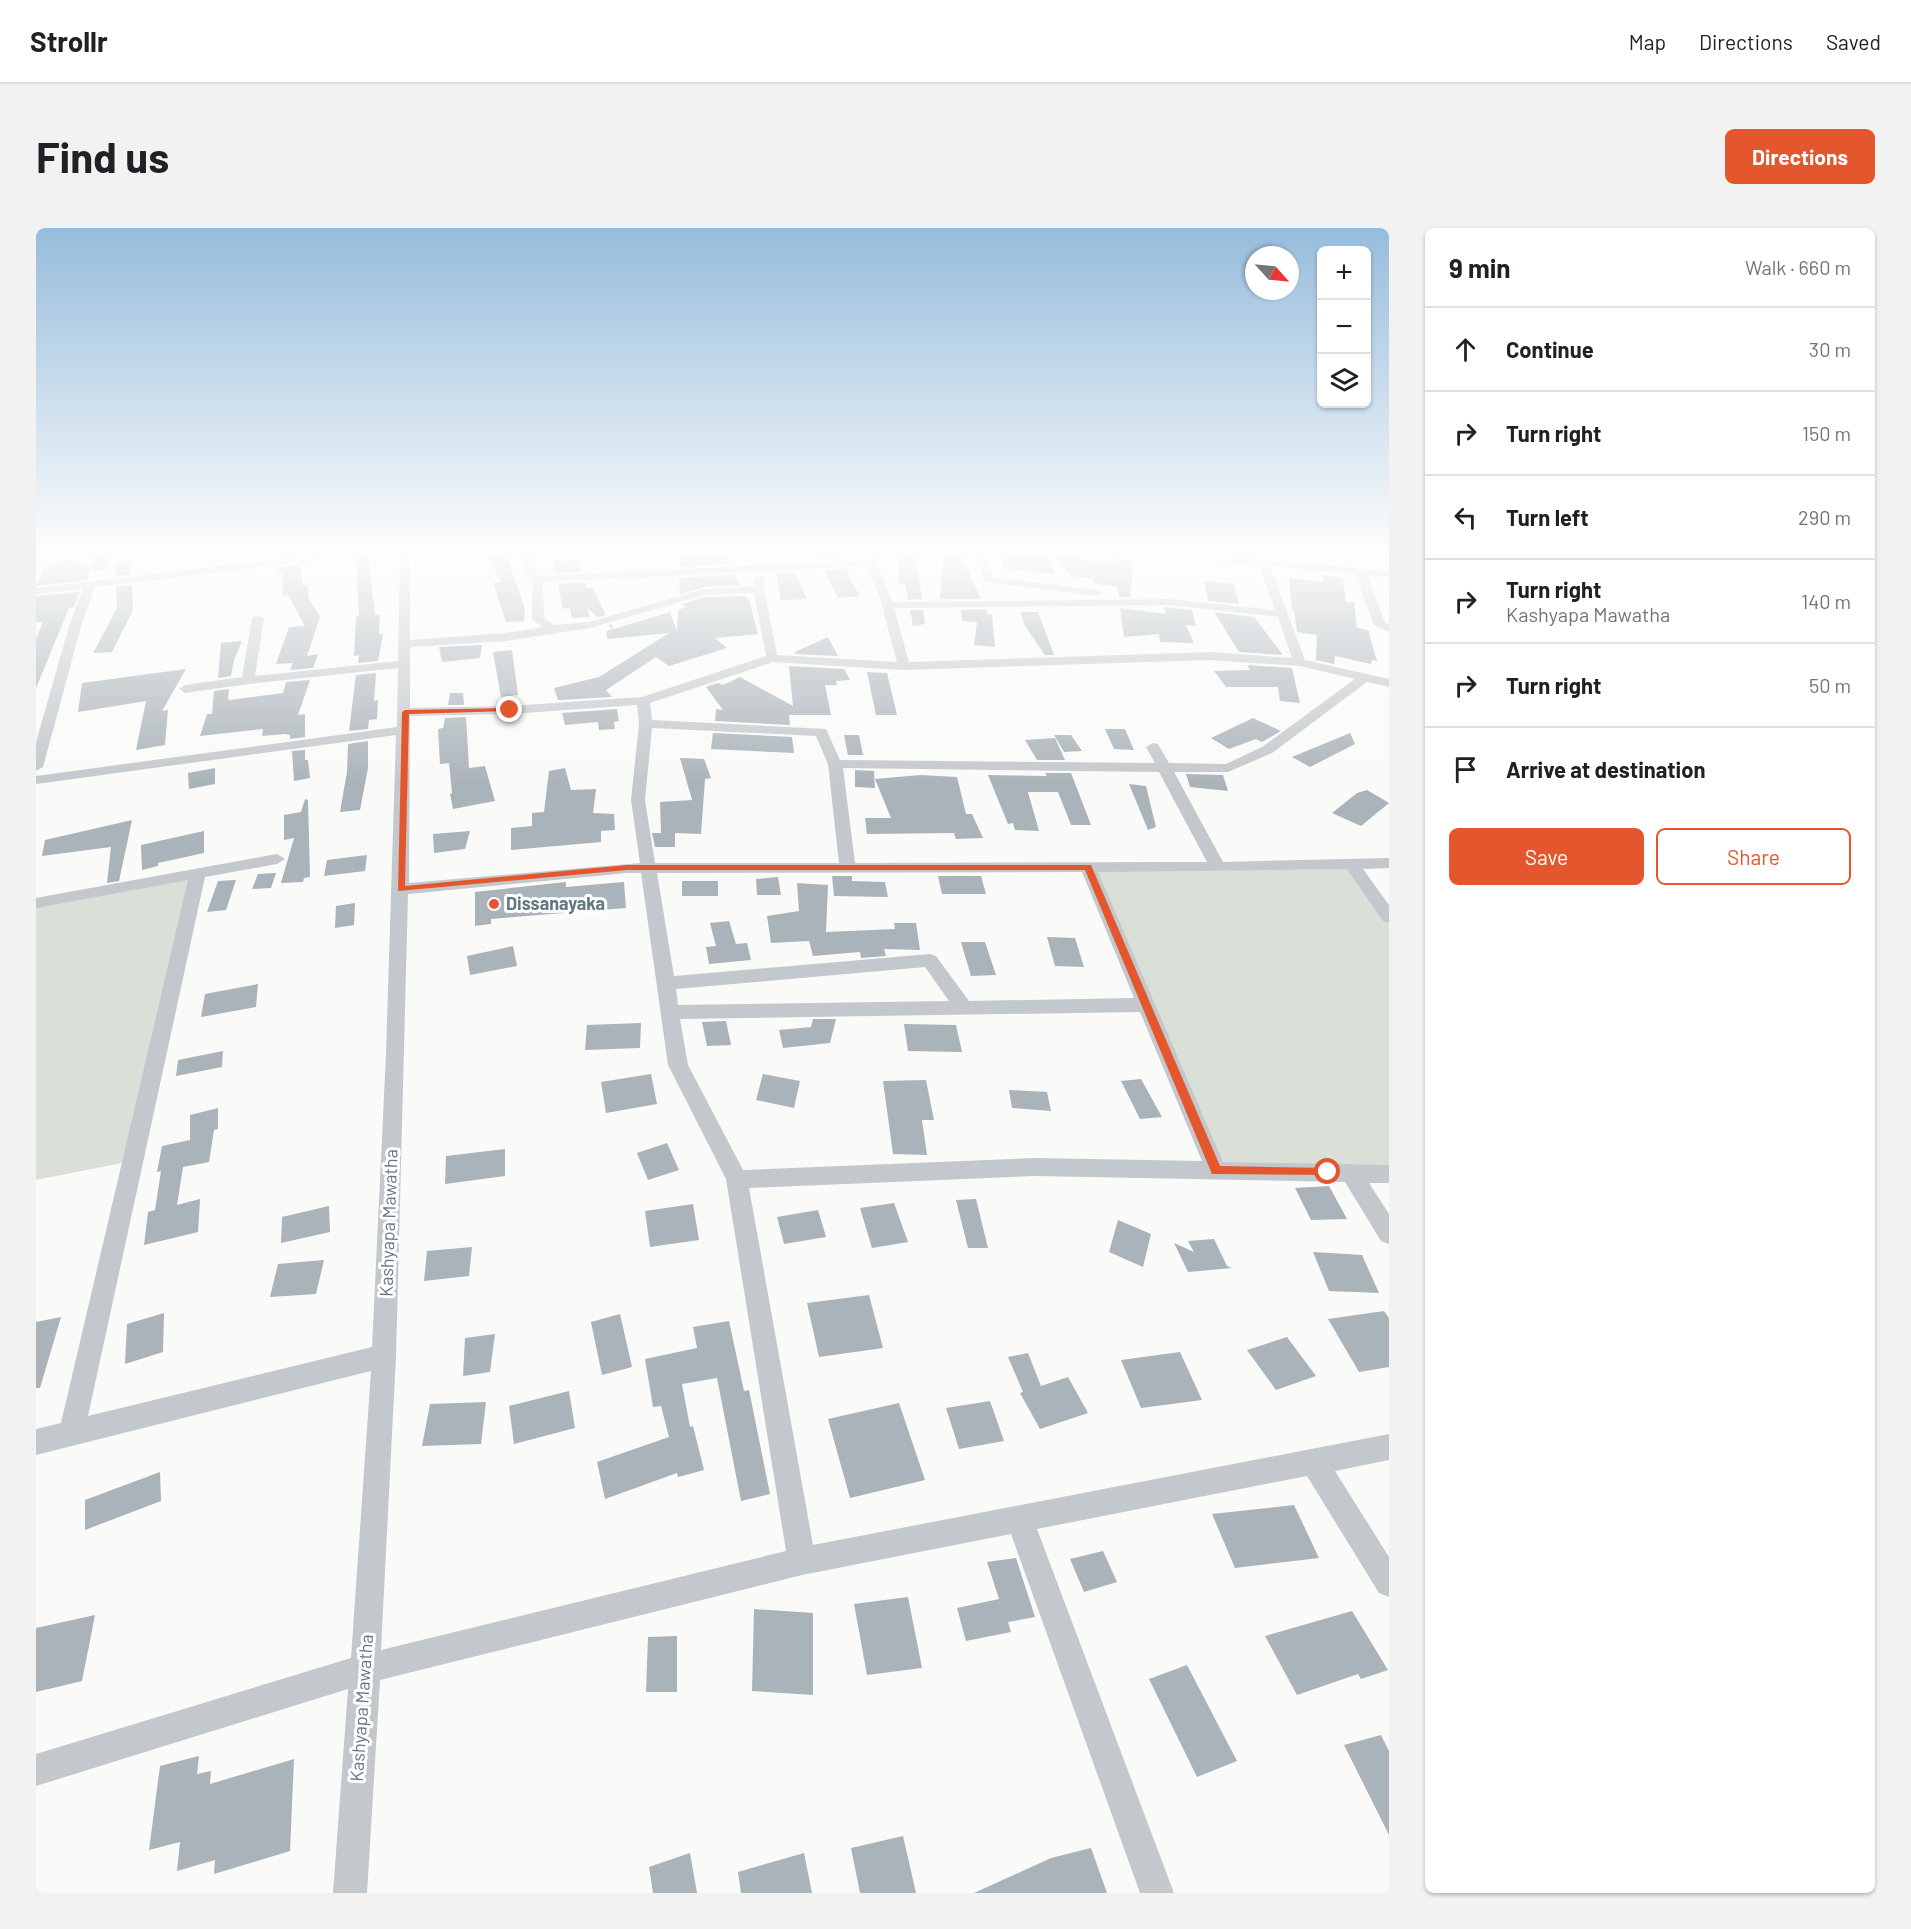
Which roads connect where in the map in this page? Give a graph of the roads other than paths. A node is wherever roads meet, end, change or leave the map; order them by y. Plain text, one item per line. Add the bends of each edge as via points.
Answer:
1 (74, 631) edge
2 (256, 631) edge
3 (405, 631) edge
4 (543, 631) edge
5 (767, 631) edge
6 (895, 631) edge
7 (1288, 631) edge
8 (405, 654) junction
9 (772, 658) junction
10 (1300, 662) junction
11 (904, 666) junction
12 (1365, 677) junction
13 (249, 681) junction
14 (1389, 683) edge
15 (184, 689) dead end
16 (643, 701) junction
17 (52, 710) junction
18 (36, 713) edge
19 (405, 721) junction
20 (646, 724) junction
21 (1153, 747) dead end
22 (835, 764) junction
23 (36, 767) edge
24 (1163, 769) junction
25 (36, 780) edge
26 (278, 859) dead end
27 (1389, 862) edge
28 (1352, 864) junction
29 (848, 867) junction
30 (1088, 867) junction
31 (1218, 867) junction
32 (648, 868) junction
33 (198, 873) junction
34 (400, 889) junction
35 (36, 903) edge
36 (1389, 917) edge
37 (665, 982) junction
38 (1146, 1005) junction
39 (963, 1007) junction
40 (670, 1012) junction
41 (1216, 1170) junction
42 (1351, 1173) junction
43 (1389, 1174) edge
44 (737, 1179) junction
45 (1389, 1234) edge
46 (384, 1356) junction
47 (71, 1434) junction
48 (36, 1442) edge
49 (1389, 1448) edge
50 (1314, 1462) junction
51 (1019, 1519) junction
52 (802, 1561) junction
53 (1389, 1583) edge
54 (364, 1669) junction
55 (36, 1770) edge
56 (350, 1893) edge
57 (1157, 1893) edge

1 - 17 street
2 - 13 street
3 - 8 street, Kashyapa Mawatha
4 - 8 street
5 - 9 street
6 - 11 street
7 - 10 street
8 - 13 street
8 - 19 street, Kashyapa Mawatha
9 - 11 street
9 - 16 street
10 - 11 street via 1210,656
10 - 12 street
12 - 14 street
12 - 24 street via 1267,750 1228,768
13 - 15 street
16 - 19 street
16 - 20 street
17 - 18 street
17 - 23 street
19 - 25 street
19 - 34 street, Kashyapa Mawatha
20 - 22 street via 821,732
20 - 32 street via 638,800
21 - 24 street
22 - 24 street
22 - 29 street
24 - 31 street
26 - 33 street
27 - 28 street
28 - 31 street
28 - 36 street
29 - 30 street
29 - 32 street
30 - 31 street
30 - 38 street
32 - 34 street
32 - 37 street
33 - 35 street
33 - 47 street
34 - 46 street, Kashyapa Mawatha
37 - 39 street via 930,960
37 - 40 street
38 - 39 street
38 - 41 street
39 - 40 street
40 - 44 street via 678,1065
41 - 42 street
41 - 44 street via 1034,1167
42 - 43 street
42 - 45 street
44 - 52 street
46 - 47 street
46 - 54 street, Kashyapa Mawatha
47 - 48 street
49 - 50 street
50 - 51 street
50 - 53 street
51 - 52 street
51 - 57 street
52 - 54 street
54 - 55 street
54 - 56 street, Kashyapa Mawatha

